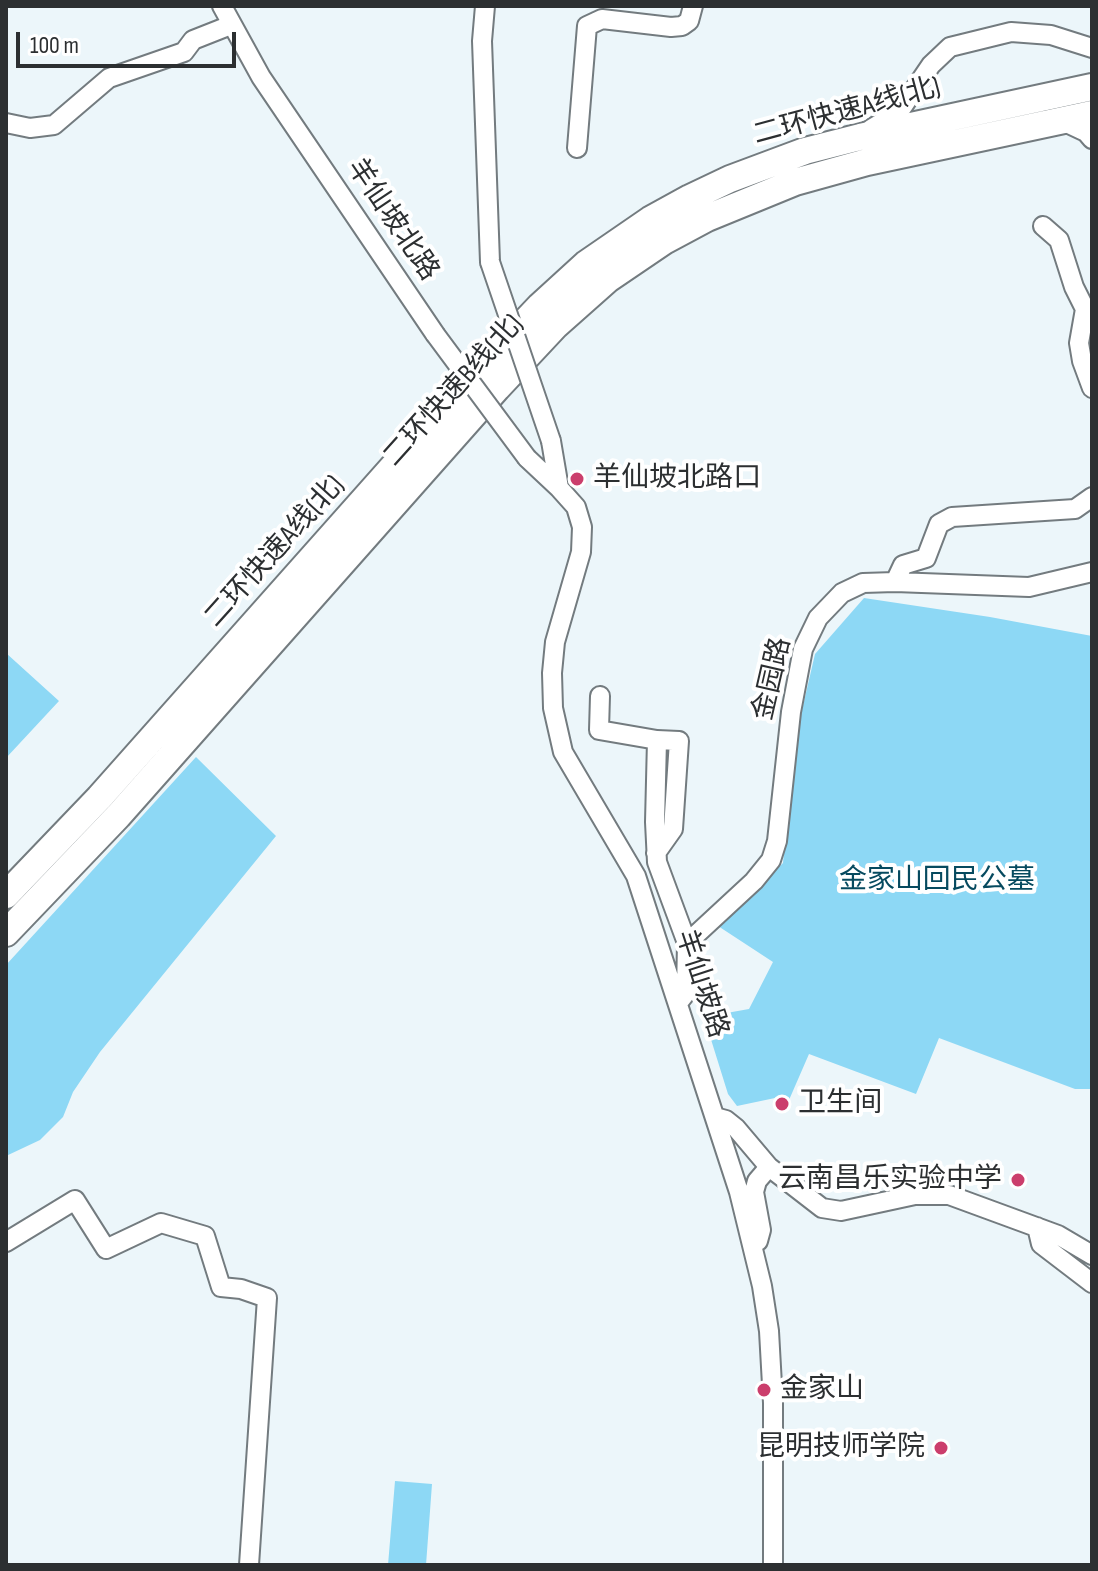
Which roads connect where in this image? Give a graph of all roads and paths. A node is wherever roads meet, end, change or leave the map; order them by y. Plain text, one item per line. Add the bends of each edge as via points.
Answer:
1 (222, 6) edge
2 (485, 6) edge
3 (693, 6) edge
4 (231, 25) junction
5 (1092, 48) edge
6 (1092, 87) edge
7 (1092, 114) edge
8 (6, 123) edge
9 (1050, 123) junction
10 (860, 137) junction
11 (1092, 139) edge
12 (577, 148) dead end
13 (1043, 226) dead end
14 (1088, 308) edge
15 (1092, 388) edge
16 (527, 458) joint
17 (559, 488) junction
18 (1092, 497) edge
19 (1092, 572) edge
20 (895, 582) junction
21 (600, 696) dead end
22 (6, 895) edge
23 (6, 933) edge
24 (687, 943) junction
25 (678, 1003) junction
26 (715, 1117) junction
27 (769, 1167) junction
28 (1037, 1227) junction
29 (6, 1242) edge
30 (752, 1243) junction
31 (1092, 1255) edge
32 (1092, 1283) edge
33 (249, 1565) edge
34 (773, 1565) edge

1 - 4 street, 羊仙坡北路
2 - 17 street, bridge via 490,262 551,441
3 - 12 street via 682,26 602,19 587,26
4 - 8 street via 193,40 184,52 109,78 54,125
4 - 16 street, 羊仙坡北路, bridge via 435,334
5 - 10 street via 1051,35 1011,32 950,47 899,112
6 - 10 highway, 二环快速A线(北)
7 - 9 highway, 二环快速B线(北)
9 - 11 street via 1069,124
9 - 23 highway, 二环快速B线(北) via 795,182 707,218 608,279 497,388 118,816
10 - 22 highway, 二环快速A线(北) via 730,179 650,220 586,264 481,368 99,798
13 - 14 street via 1059,240 1074,287
14 - 15 street via 1079,343
16 - 17 street, 羊仙坡路
17 - 25 street, 羊仙坡路 via 576,507 582,527 581,552 555,642 553,708 563,752 636,876
18 - 20 street via 1075,509 952,517 939,524 926,558 903,565
19 - 20 street, 金园路 via 1029,587
20 - 24 street, 金园路 via 863,583 842,593 818,618 803,649 793,699 771,860
21 - 24 street via 599,730 679,741 673,829 656,853
24 - 25 street via 686,993
25 - 26 street, 羊仙坡路
26 - 27 street via 736,1128
26 - 30 street, 羊仙坡路
27 - 28 street via 822,1208 841,1211 915,1195 949,1195
27 - 30 street via 754,1192 761,1230
28 - 31 street
28 - 32 street via 1041,1244
29 - 33 street via 75,1200 106,1249 161,1223 205,1236 221,1287 267,1298
30 - 34 street, 羊仙坡路 via 769,1331

